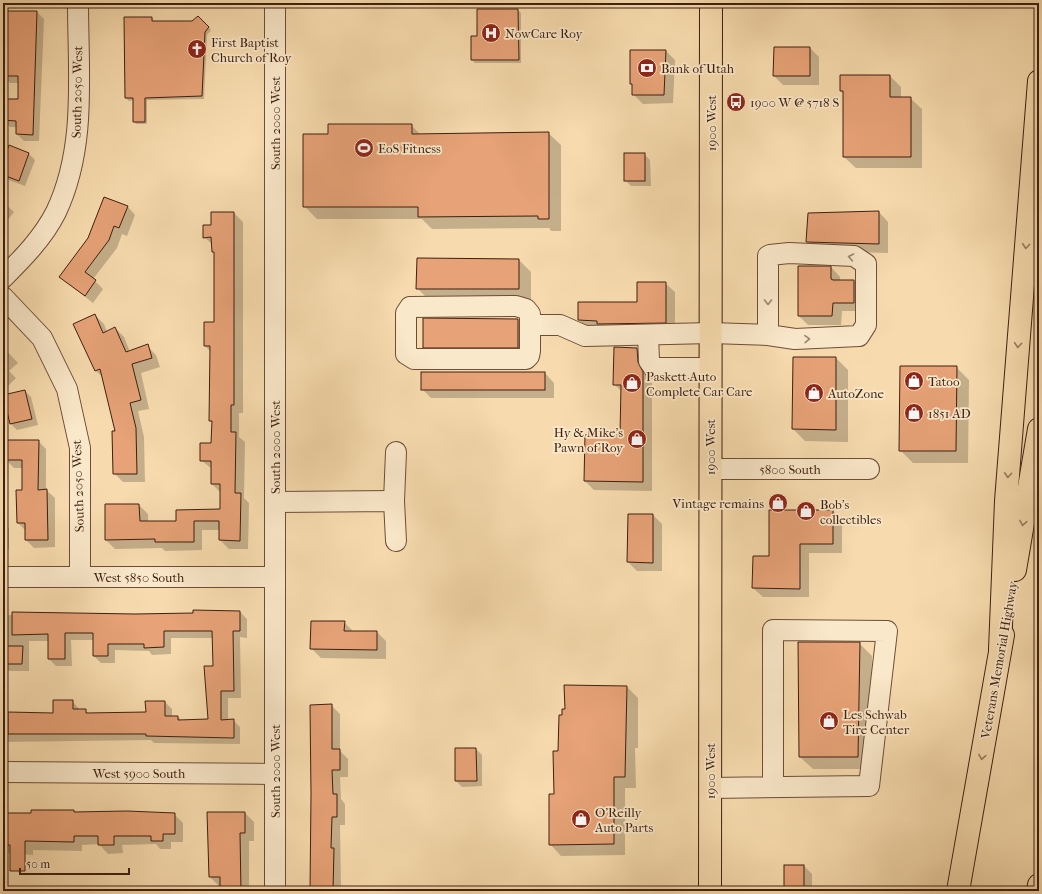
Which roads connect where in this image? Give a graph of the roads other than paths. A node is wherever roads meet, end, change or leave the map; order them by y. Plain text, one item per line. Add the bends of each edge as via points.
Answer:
1 (78, 3) edge
2 (275, 3) edge
3 (711, 3) edge
4 (1039, 81) edge
5 (3, 278) edge
6 (3, 297) edge
7 (530, 325) junction
8 (711, 333) junction
9 (648, 335) junction
10 (768, 335) junction
11 (710, 368) junction
12 (1039, 429) edge
13 (396, 452) dead end
14 (710, 469) junction
15 (869, 469) dead end
16 (394, 501) junction
17 (275, 502) junction
18 (396, 541) dead end
19 (3, 577) edge
20 (80, 577) junction
21 (275, 577) junction
22 (1000, 650) junction
23 (3, 772) edge
24 (275, 774) junction
25 (773, 786) junction
26 (710, 788) junction
27 (1039, 885) edge
28 (275, 891) edge
29 (710, 891) edge
30 (958, 891) edge
31 (1038, 891) edge

1 - 5 street, South 2050 West via 78,132 70,176 55,213 29,252
2 - 17 street, South 2000 West
3 - 8 main road, 1900 West
4 -> 22 main road via 1006,501
6 - 20 street, South 2050 West via 42,338 67,389 80,448
7 - 7 street via 530,314 526,309 516,306 410,307 406,313 406,354 414,358 526,359 530,356
7 - 9 street via 560,325 585,336
8 - 9 street
8 - 10 street
8 - 11 main road, 1900 West
9 - 11 street via 649,361 654,368
10 -> 10 street via 795,339 859,336 866,325 866,264 854,256 789,253 768,256
11 - 14 main road, 1900 West
12 -> 22 main road, Veterans Memorial Highway
13 - 16 street
14 - 15 street, 5800 South
14 - 26 main road, 1900 West
16 - 17 street
16 - 18 street
17 - 21 street, South 2000 West
19 - 20 street, West 5850 South
20 - 21 street, West 5850 South
21 - 24 street, South 2000 West
22 -> 30 main road, Veterans Memorial Highway
23 - 24 street, West 5900 South
24 - 28 street, South 2000 West
25 - 25 street via 870,786 887,631 773,630
25 - 26 street
26 - 29 main road, 1900 West
27 - 31 main road

